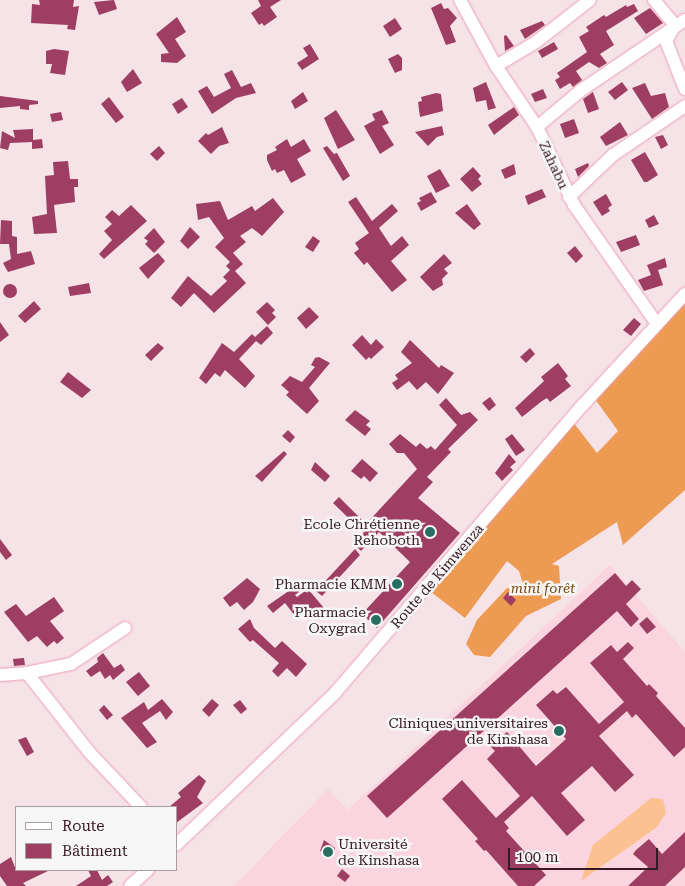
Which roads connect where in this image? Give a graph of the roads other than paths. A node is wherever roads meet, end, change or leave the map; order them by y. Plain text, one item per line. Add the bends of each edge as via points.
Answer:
1 (590, 0) edge
2 (654, 0) edge
3 (465, 2) edge
4 (680, 23) edge
5 (496, 66) junction
6 (685, 89) edge
7 (685, 106) edge
8 (537, 127) junction
9 (569, 197) junction
10 (685, 294) edge
11 (657, 324) junction
12 (125, 628) dead end
13 (26, 673) junction
14 (0, 675) edge
15 (140, 806) edge
16 (178, 842) edge
17 (147, 871) edge
18 (130, 886) edge

1 - 5 street via 536,42
2 - 4 street
3 - 5 street, Zahabu
4 - 6 street via 666,42
4 - 8 street via 580,92
5 - 8 street, Zahabu
7 - 9 street via 613,155
8 - 9 street, Zahabu
9 - 11 street, Zahabu
10 - 11 street, Route de Kimwenza
11 - 16 street, Route de Kimwenza via 334,694
12 - 13 street via 71,664
13 - 14 street
13 - 15 street via 90,753
17 - 18 street

